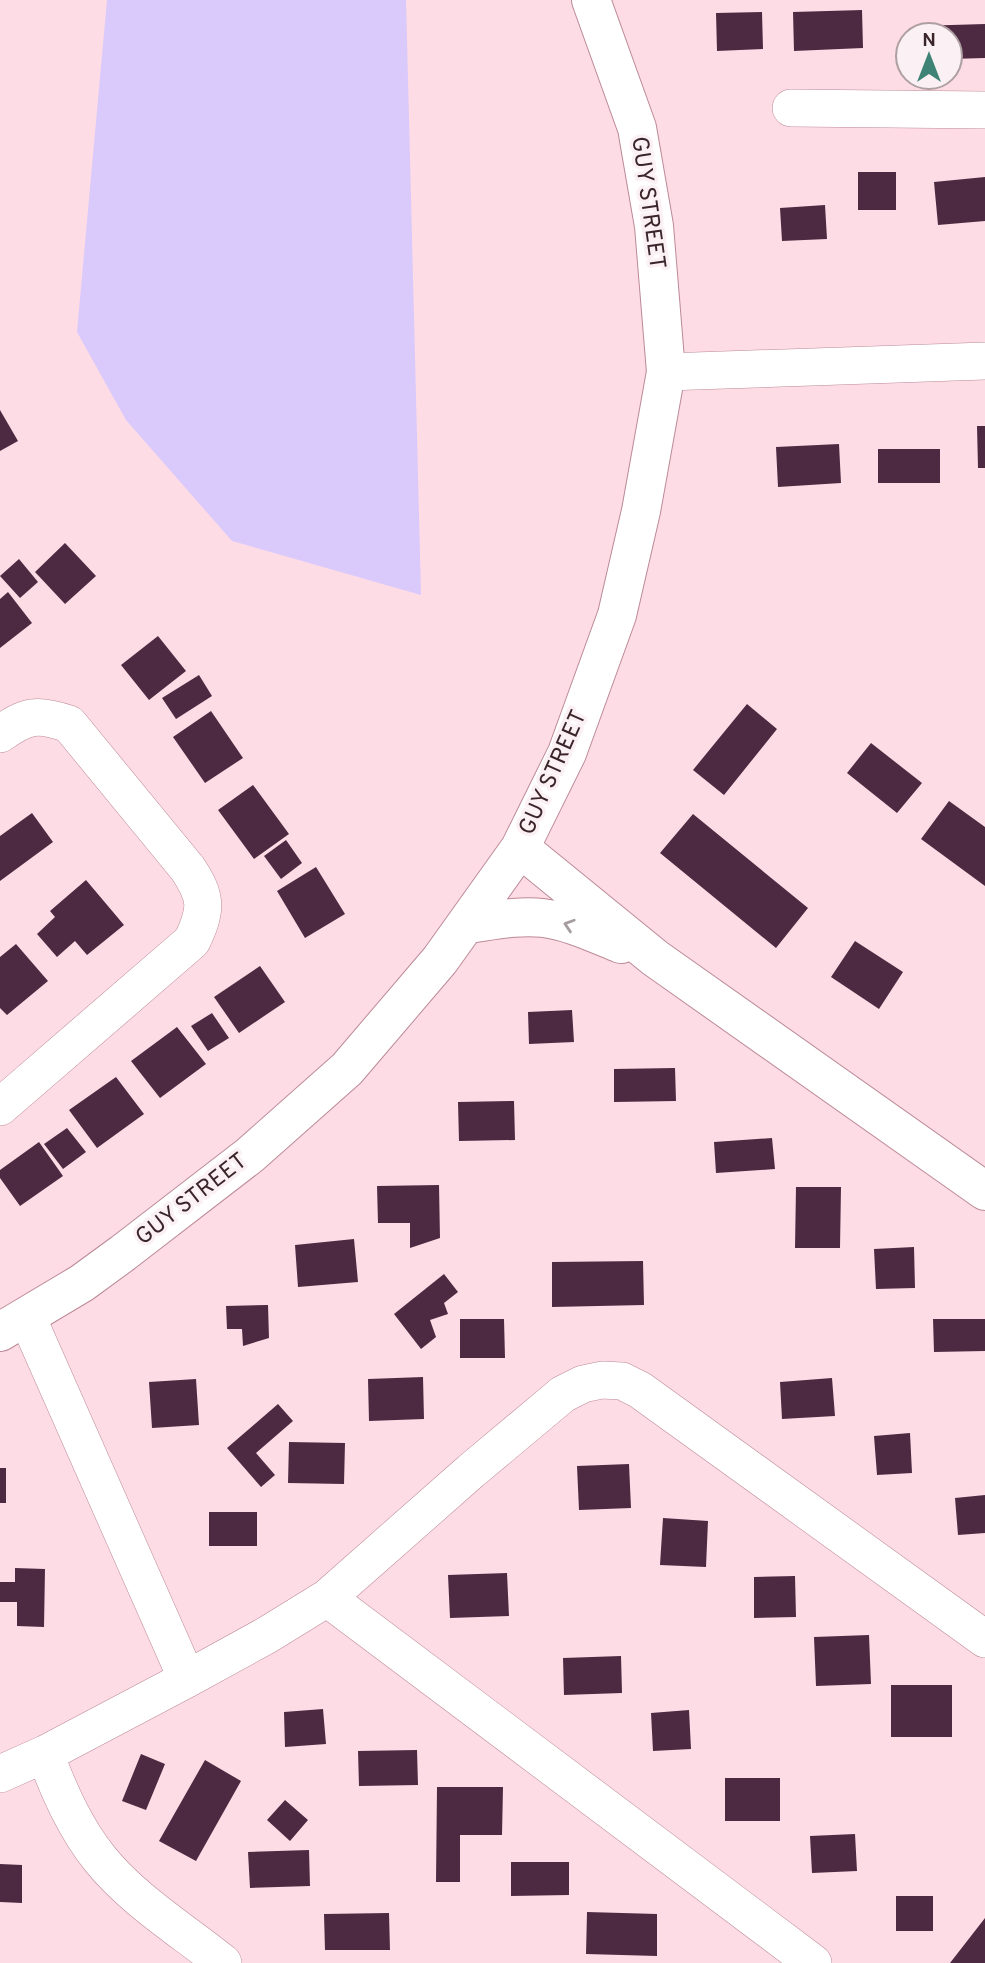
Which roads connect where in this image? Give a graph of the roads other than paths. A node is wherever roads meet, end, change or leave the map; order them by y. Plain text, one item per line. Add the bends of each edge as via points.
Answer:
1 (591, 0) edge
2 (791, 108) dead end
3 (985, 110) edge
4 (985, 361) edge
5 (666, 372) junction
6 (0, 734) edge
7 (520, 848) junction
8 (467, 923) junction
9 (655, 958) junction
10 (0, 1107) edge
11 (985, 1191) edge
12 (13, 1325) edge
13 (327, 1598) junction
14 (985, 1639) edge
15 (187, 1679) junction
16 (45, 1754) junction
17 (0, 1774) edge
18 (223, 1963) edge
19 (813, 1963) edge

1 - 5 street, GUY STREET via 637,128 654,226
2 - 3 street
4 - 5 street
5 - 7 street, GUY STREET via 617,615 567,753
6 - 10 street via 29,717 51,717 69,724 188,869 202,891 202,920 192,941
7 - 8 street, GUY STREET
7 - 9 street
9 -> 8 street via 543,918
8 - 12 street, GUY STREET via 347,1069 250,1155 82,1283
9 - 11 street
12 - 15 street
13 - 14 street via 563,1394 592,1382 622,1381
13 - 15 street
13 - 19 street
15 - 16 street
16 - 17 street
16 - 18 street via 79,1829 100,1859 124,1885

